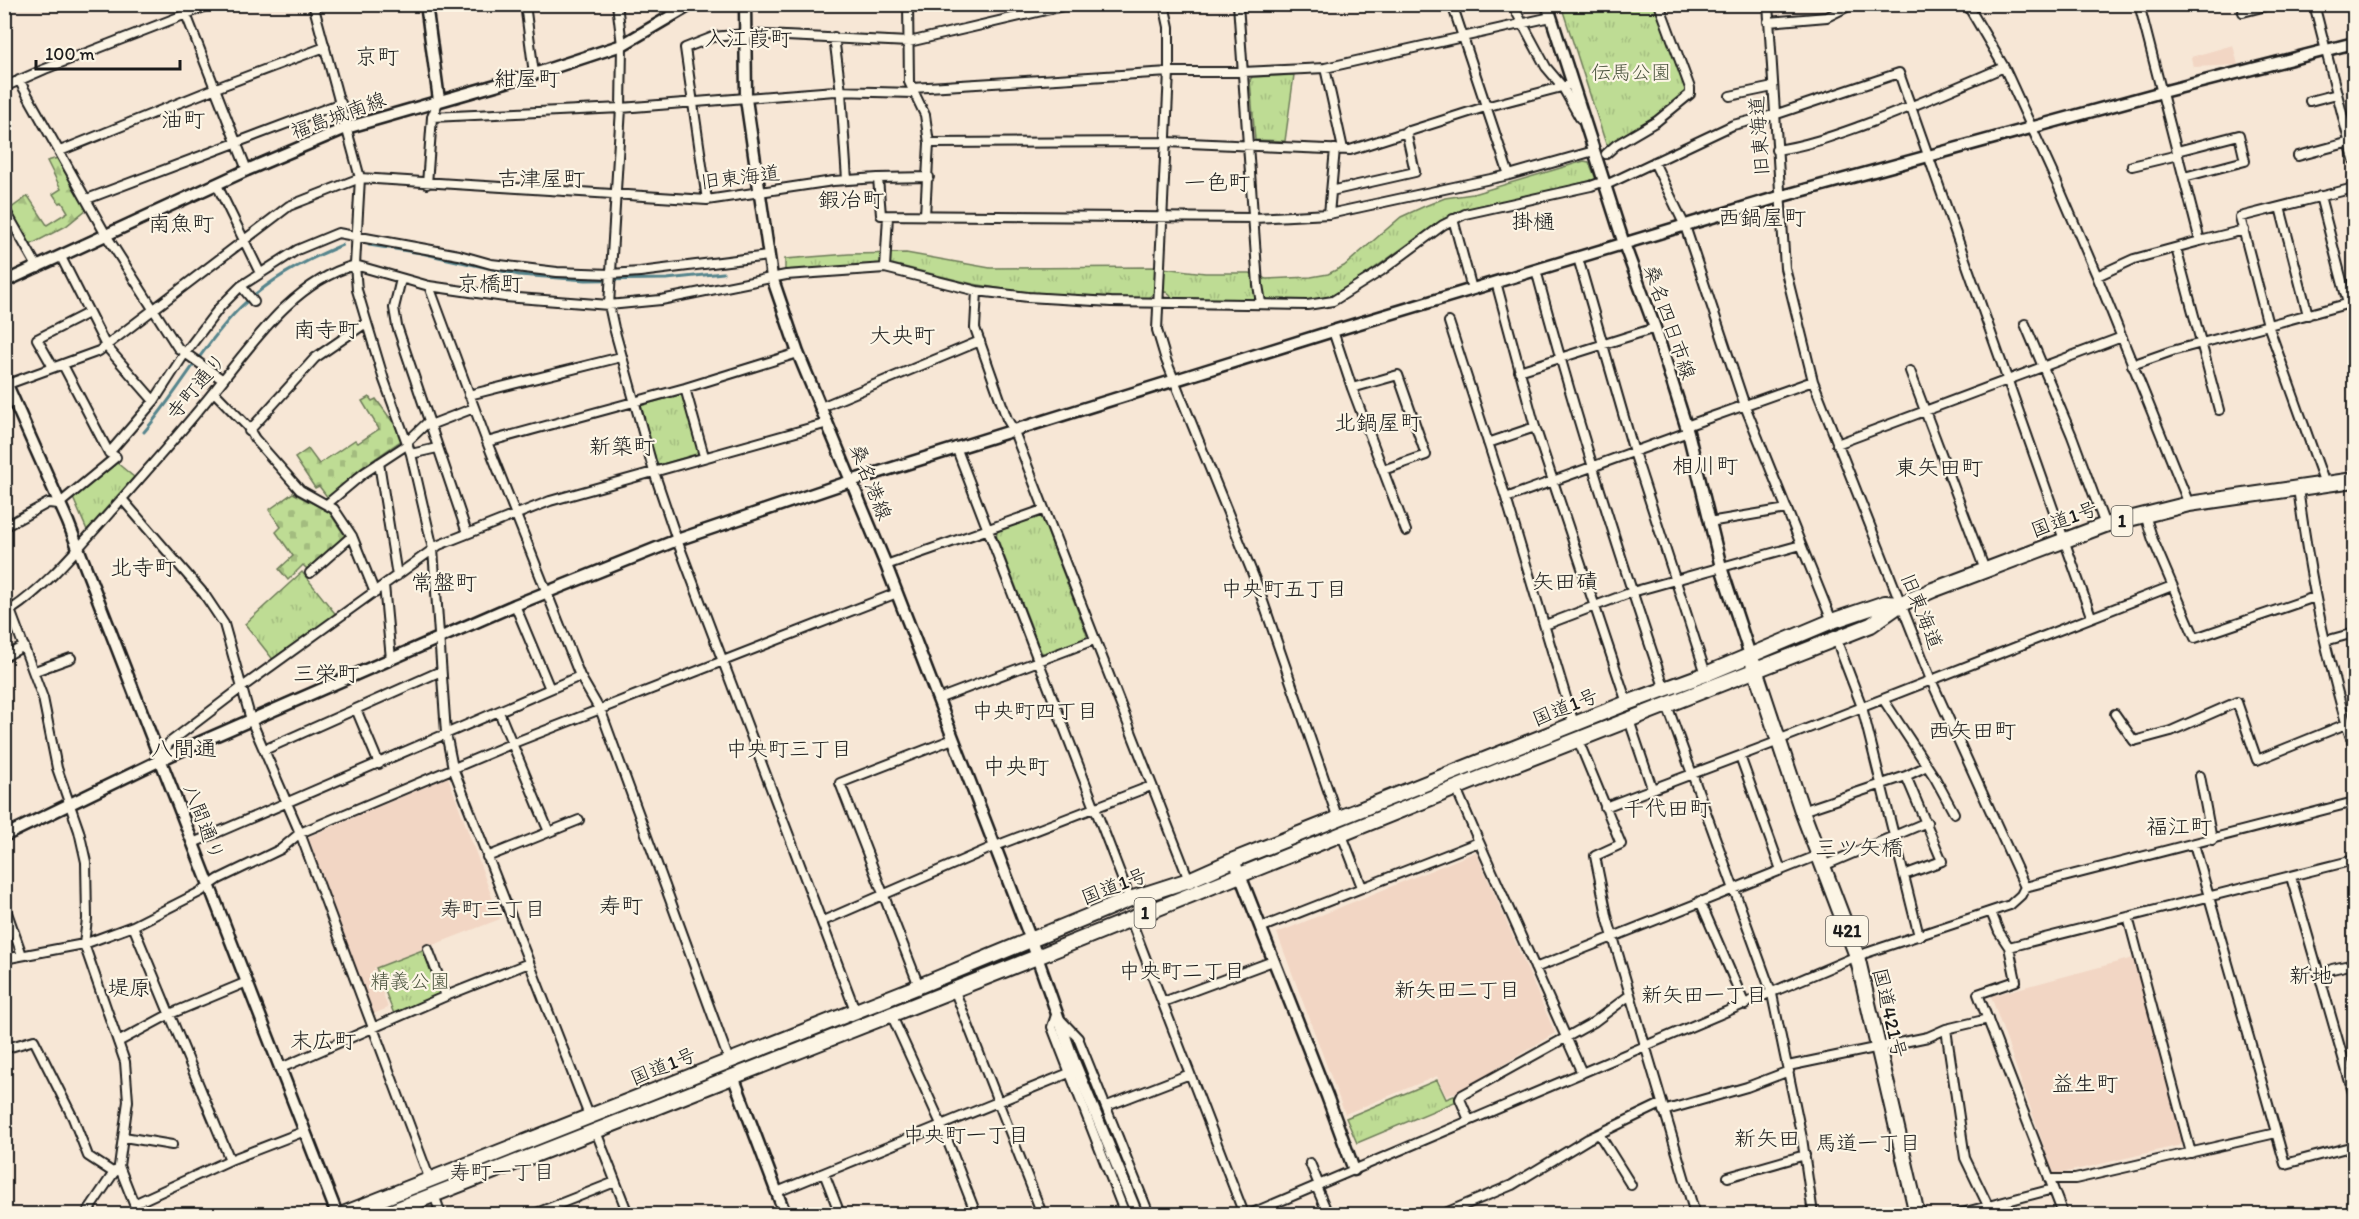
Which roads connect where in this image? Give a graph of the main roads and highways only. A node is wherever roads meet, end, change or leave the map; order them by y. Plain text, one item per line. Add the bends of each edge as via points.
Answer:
1 (2355, 480) edge
2 (1901, 604) junction
3 (1750, 655) junction
4 (1755, 670) junction
5 (343, 1215) edge
6 (385, 1215) edge
7 (1917, 1215) edge

1 - 2 highway, 国道1号 / 1 via 2189,504 2105,525
2 - 3 highway, 国道1号 / 1 via 1885,603
2 - 4 highway, 国道1号 / 1 via 1871,625
3 - 4 highway, 国道421号 / 421
3 - 5 highway, 国道1号 / 1
4 - 6 highway, 国道1号 / 1
4 - 7 highway, 国道421号 / 421 via 1802,811 1857,956

